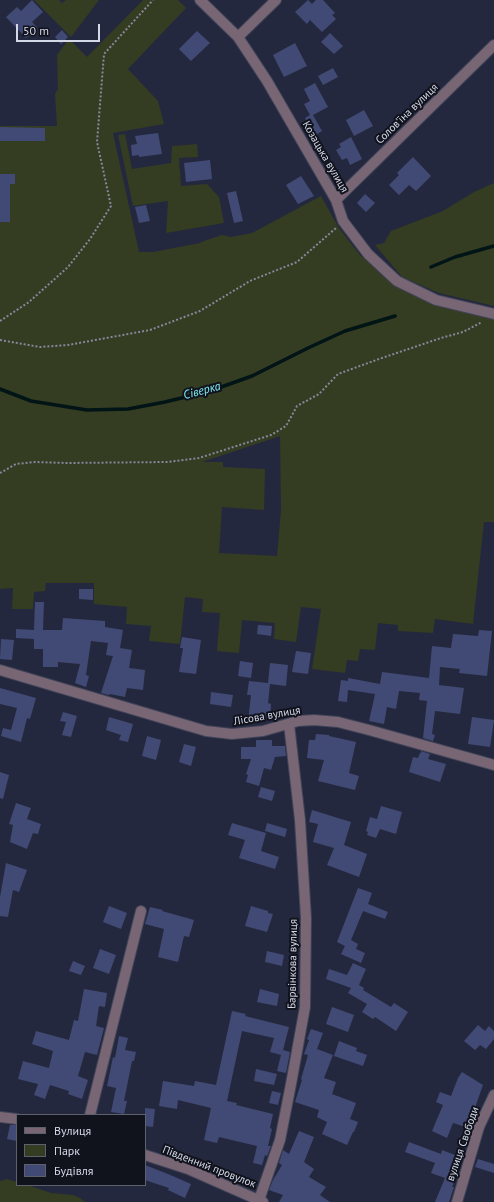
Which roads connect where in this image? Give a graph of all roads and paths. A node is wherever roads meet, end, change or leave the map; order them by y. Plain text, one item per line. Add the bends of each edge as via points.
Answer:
1 (153, 0) edge
2 (200, 0) edge
3 (276, 0) edge
4 (238, 37) junction
5 (494, 45) edge
6 (336, 200) junction
7 (343, 221) junction
8 (491, 313) edge
9 (0, 321) edge
10 (0, 340) edge
11 (0, 473) edge
12 (0, 670) edge
13 (289, 724) junction
14 (494, 765) edge
15 (141, 911) dead end
16 (494, 1095) edge
17 (90, 1114) edge
18 (0, 1117) edge
19 (16, 1119) edge
20 (146, 1155) edge
21 (261, 1201) edge
22 (457, 1202) edge

1 - 9 path via 104,54 97,142 111,206 68,267 29,302
2 - 4 street, Козацька вулиця
3 - 4 street
4 - 6 street, Козацька вулиця
5 - 6 street, Соловʼїна вулиця
6 - 7 street, Козацька вулиця
7 - 8 street, Козацька вулиця via 368,254 397,281 436,300
7 - 10 path via 297,262 250,281 200,311 150,330 68,346 40,347
8 - 11 path via 481,323 463,332 338,374 319,394 297,406 286,426 271,435 199,458 167,462 35,462 16,464
12 - 13 street, Лісова вулиця via 206,731 232,734 263,731
13 - 14 street, Лісова вулиця via 314,720 338,722
13 - 21 street, Барвінкова вулиця via 300,820 306,918 305,1007 280,1140
15 - 17 street
16 - 22 street, вулиця Свободи via 479,1127
18 - 19 street
20 - 21 street, Південний провулок via 188,1169

